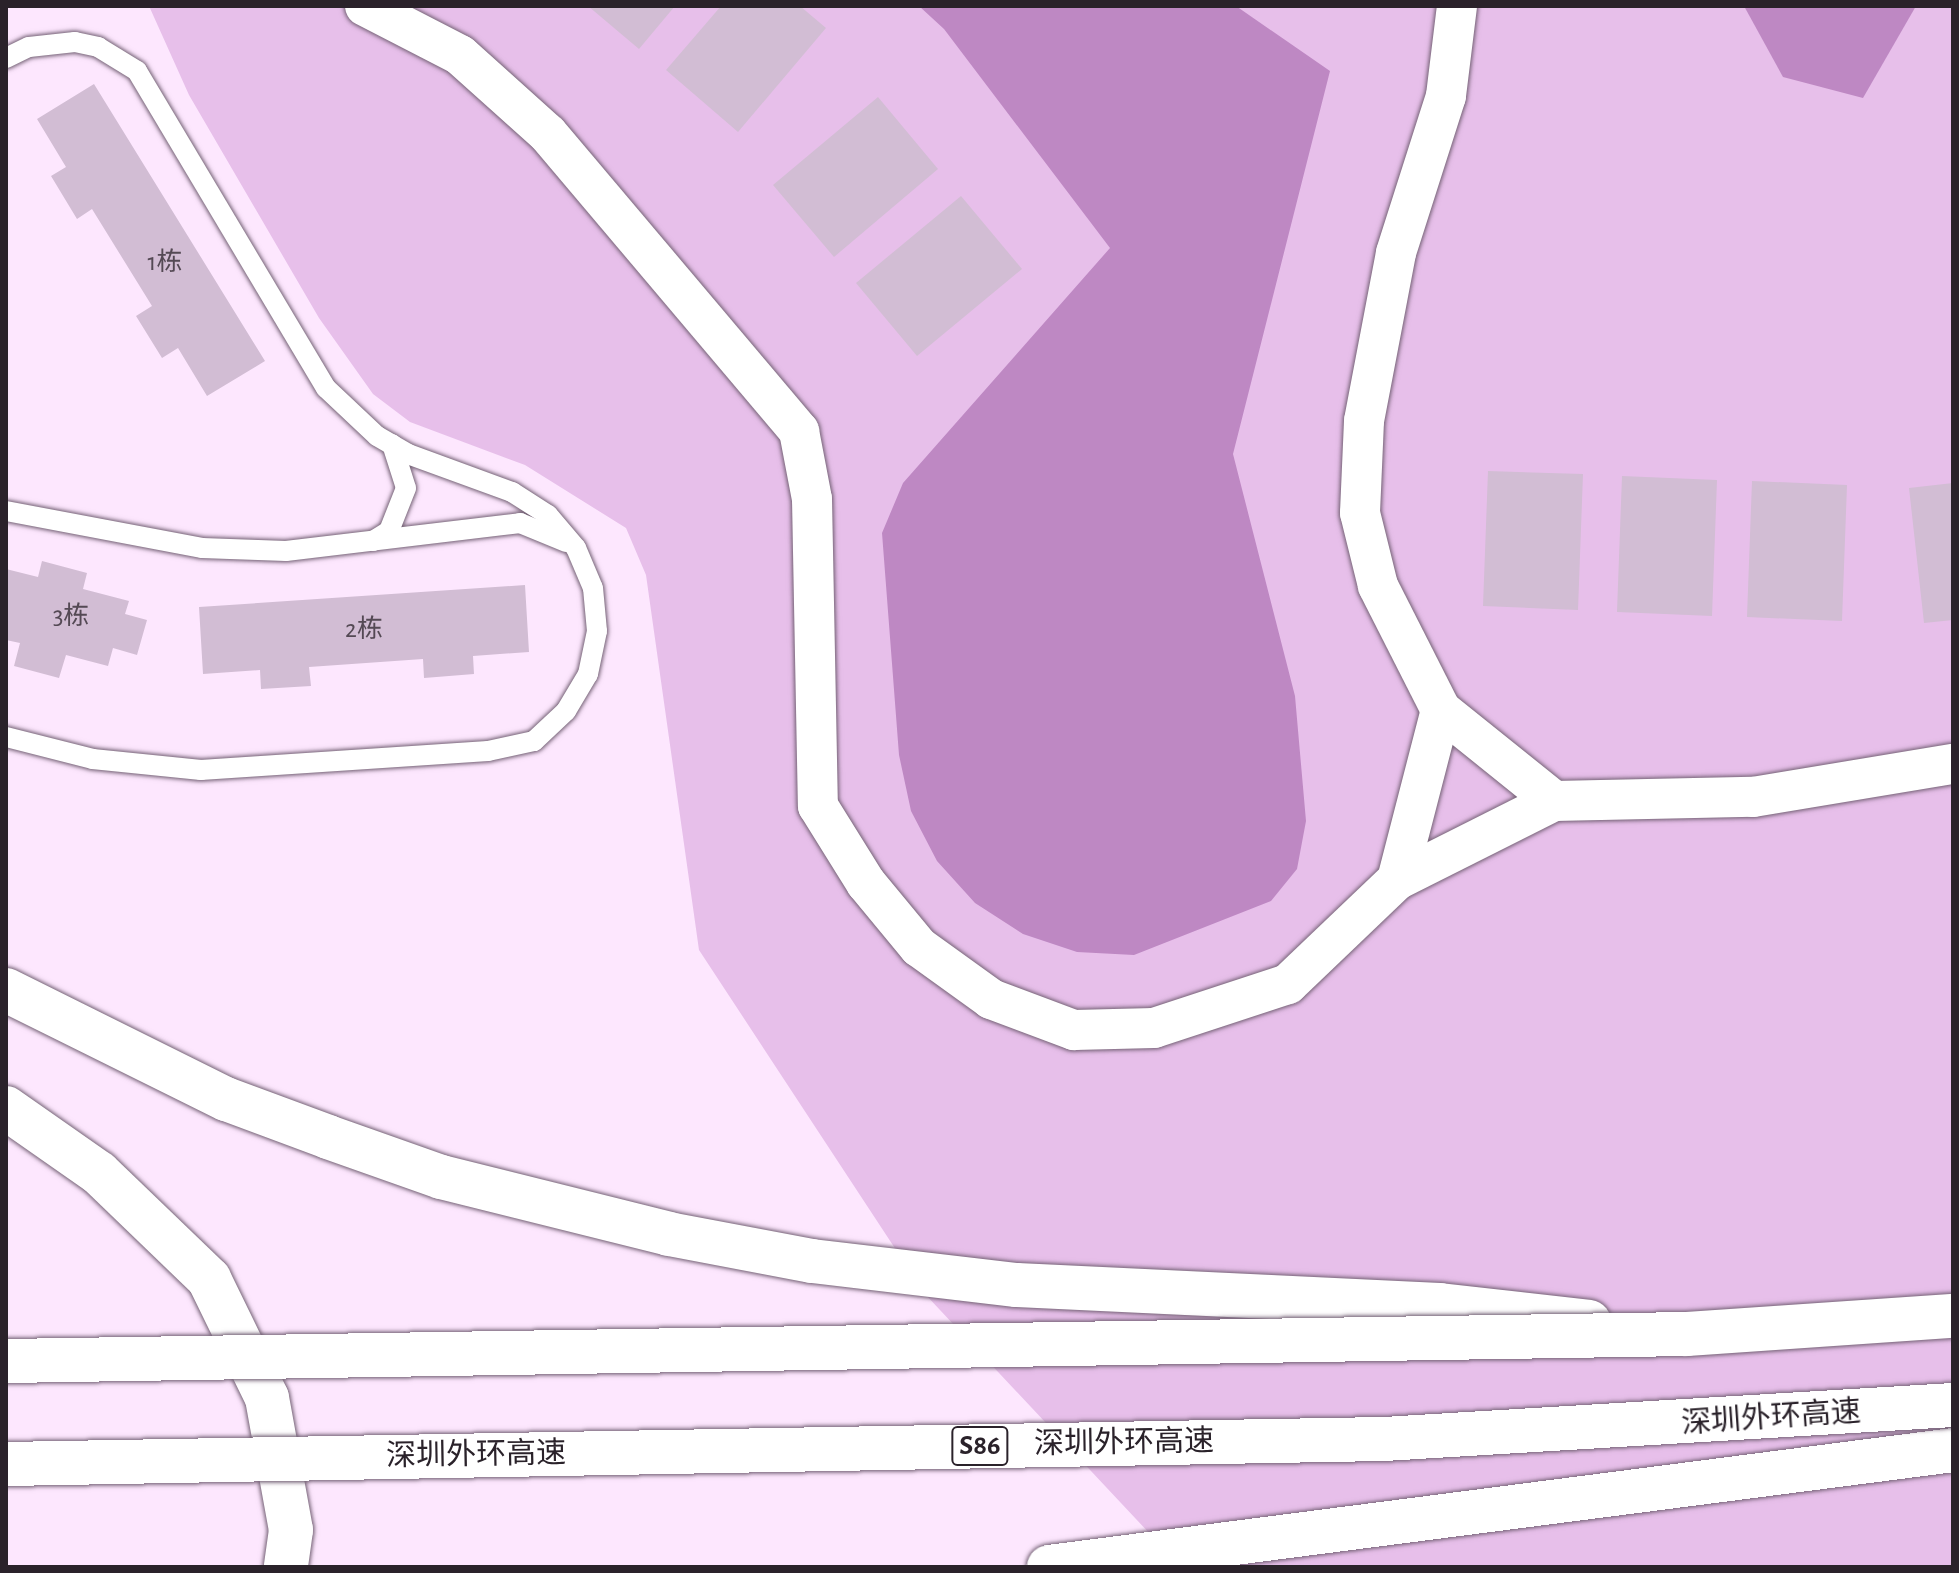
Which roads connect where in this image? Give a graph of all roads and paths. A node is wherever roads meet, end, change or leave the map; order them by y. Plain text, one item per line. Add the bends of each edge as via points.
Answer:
1 (365, 6) edge
2 (1457, 6) edge
3 (6, 58) edge
4 (392, 444) junction
5 (6, 511) edge
6 (370, 543) junction
7 (576, 548) junction
8 (1441, 710) junction
9 (6, 737) edge
10 (1953, 764) edge
11 (1554, 801) junction
12 (1397, 880) junction
13 (6, 990) edge
14 (6, 1108) edge
15 (1953, 1316) edge
16 (1687, 1334) junction
17 (6, 1361) edge
18 (1953, 1405) edge
19 (1953, 1450) edge
20 (6, 1464) edge
21 (286, 1567) edge
22 (1049, 1567) edge

1 - 12 street via 460,55 548,134 799,431 812,499 818,806 866,883 919,947 991,999 1074,1030 1154,1028 1288,984
2 - 8 street via 1446,96 1396,253 1364,421 1360,513 1378,586
3 - 4 lane via 29,47 75,42 98,47 137,71 308,362 348,412
4 - 6 lane via 406,488 389,531
4 - 7 lane via 512,492 548,515
5 - 6 lane via 202,548 286,551
6 - 7 lane via 520,523
7 - 9 lane via 593,588 597,631 588,674 566,711 534,741 488,751 201,770 93,759
8 - 11 street
8 - 12 street
10 - 11 street via 1753,797
11 - 12 street
13 - 16 highway, bridge via 226,1099 520,1200 812,1261 1017,1285 1440,1305
14 - 21 highway via 99,1173 209,1279 267,1398 291,1530
15 - 16 highway, bridge
16 - 17 highway, bridge
18 - 20 highway, 深圳外环高速 / S86, bridge via 1384,1439
19 - 22 highway

